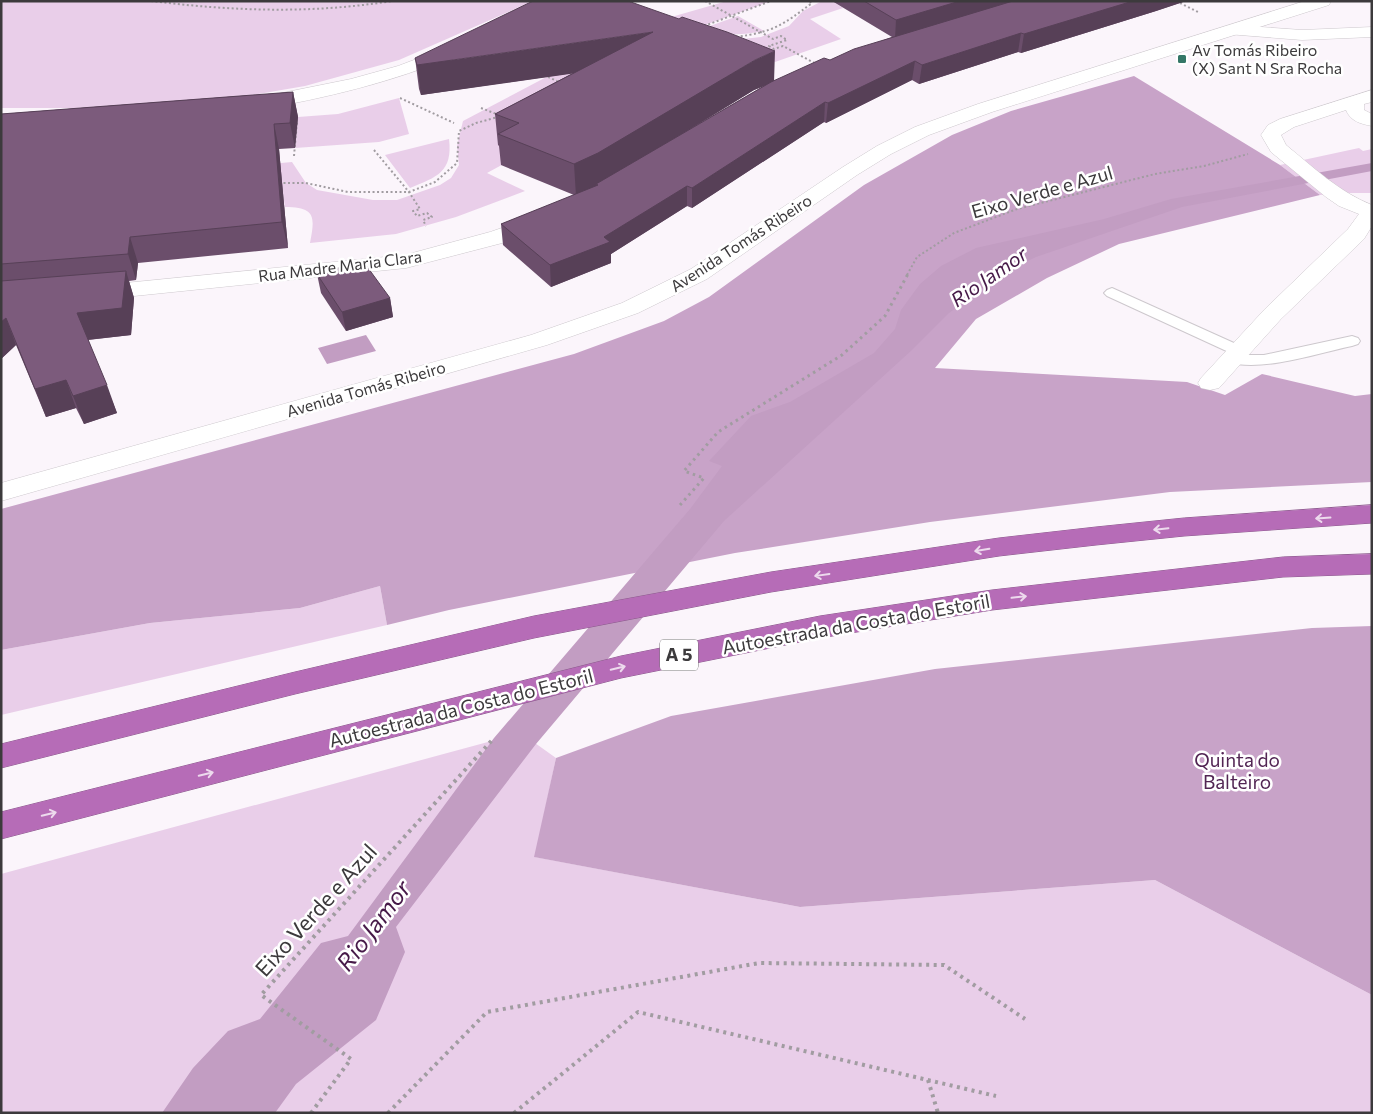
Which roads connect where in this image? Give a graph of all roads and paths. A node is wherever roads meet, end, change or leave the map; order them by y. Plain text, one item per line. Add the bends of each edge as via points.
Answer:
1 (151, 1) edge
2 (392, 1) edge
3 (705, 1) edge
4 (771, 1) edge
5 (809, 1) edge
6 (1323, 1) edge
7 (731, 16) junction
8 (702, 27) edge
9 (1234, 30) junction
10 (1372, 32) edge
11 (762, 33) junction
12 (734, 38) edge
13 (467, 43) edge
14 (824, 68) edge
15 (541, 74) edge
16 (569, 86) edge
17 (399, 98) dead end
18 (1363, 99) edge
19 (243, 106) edge
20 (481, 108) dead end
21 (298, 117) dead end
22 (1372, 120) edge
23 (454, 123) dead end
24 (374, 150) dead end
25 (1249, 154) dead end
26 (294, 156) dead end
27 (278, 183) edge
28 (409, 192) junction
29 (1372, 212) edge
30 (553, 216) edge
31 (426, 226) dead end
32 (1112, 293) dead end
33 (77, 294) edge
34 (1352, 341) dead end
35 (1235, 355) junction
36 (1210, 383) dead end
37 (1, 492) edge
38 (680, 505) dead end
39 (1372, 514) edge
40 (1372, 564) edge
41 (494, 738) dead end
42 (1, 756) edge
43 (1, 826) edge
44 (1026, 1020) dead end
45 (928, 1080) junction
46 (996, 1096) dead end
47 (311, 1113) edge
48 (388, 1113) edge
49 (514, 1113) edge
50 (938, 1113) edge

1 - 2 path via 267,11 363,7
3 - 7 path
4 - 7 path
5 - 11 path via 812,3 785,23
6 - 9 street, Avenida Tomás Ribeiro
7 - 8 path
7 - 11 path
9 - 10 street via 1318,36
9 - 37 street, Avenida Tomás Ribeiro via 922,131 850,171 699,274 630,308 539,340
11 - 12 path
11 - 14 path via 773,39 781,36 787,40 769,46 774,49 783,46
13 - 19 street via 356,84
15 - 16 path
17 - 23 path
18 - 22 street via 1355,112
18 - 29 street via 1319,111 1275,129 1271,135 1278,148 1333,193
20 - 28 path via 501,116 459,132 456,163 449,172 435,182
21 - 26 path
24 - 28 path
25 - 38 path, Eixo Verde e Azul via 1017,209 954,234 917,257 885,316 842,355 718,432 684,471 704,478
27 - 28 path via 306,183 348,192
28 - 31 path via 420,209 413,211 417,216 427,213 432,217 422,220
29 - 35 street via 1356,234
30 - 33 street, Rua Madre Maria Clara via 498,237 406,261
32 - 35 lane
34 - 35 lane via 1264,360
35 - 36 street
39 -> 42 highway via 1096,536 999,547 771,582 534,627
43 -> 40 highway, Autoestrada da Costa do Estoril / A 5 via 621,667 820,627 1002,599 1283,567
41 - 47 path, Eixo Verde e Azul via 261,995 351,1059
44 - 48 path via 944,965 759,963 487,1012
45 - 46 path
45 - 49 path via 638,1012
45 - 50 path

